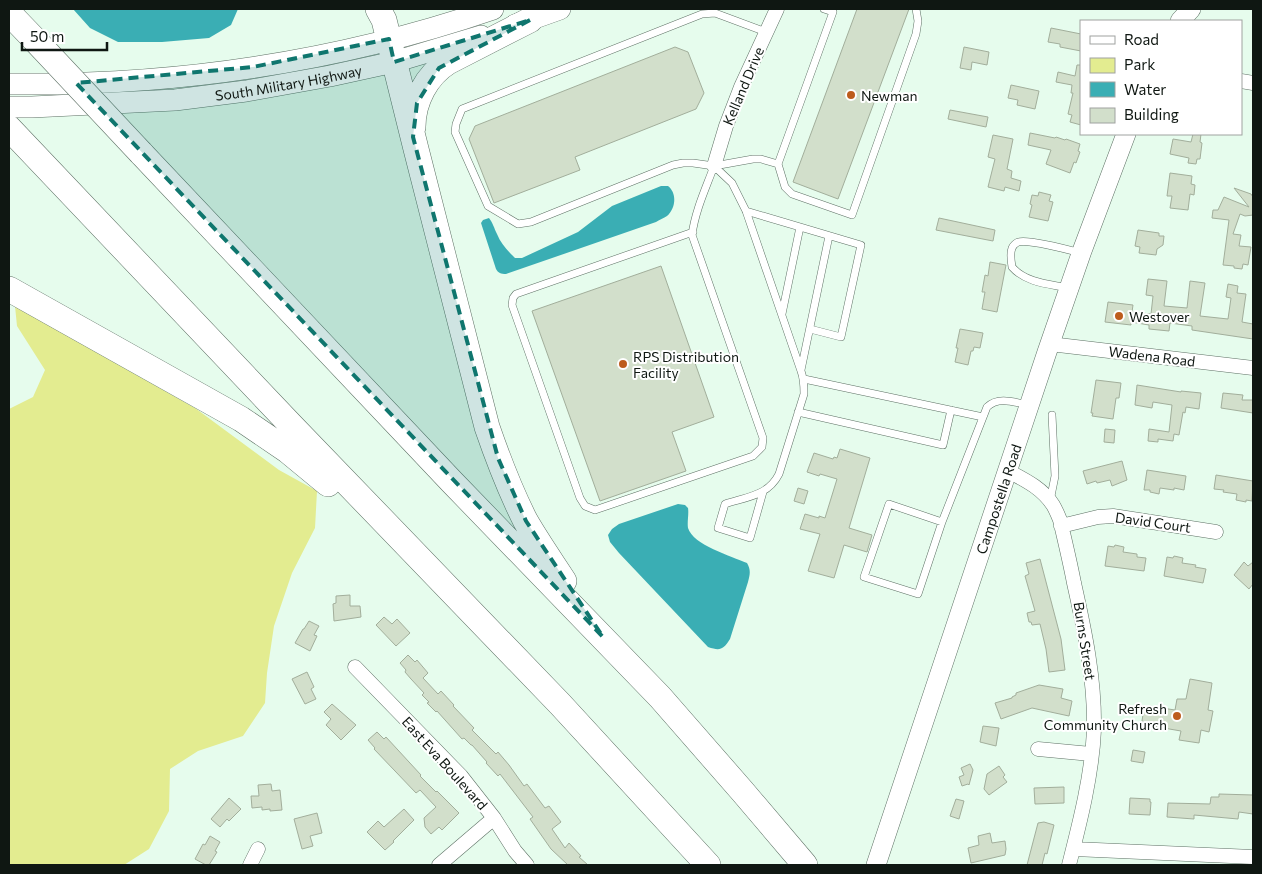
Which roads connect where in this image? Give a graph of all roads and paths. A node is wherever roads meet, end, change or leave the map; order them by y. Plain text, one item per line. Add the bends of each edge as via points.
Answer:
1 (378, 9) edge
2 (494, 9) edge
3 (560, 9) edge
4 (777, 9) edge
5 (824, 9) edge
6 (916, 9) edge
7 (1191, 9) edge
8 (834, 11) edge
9 (9, 13) edge
10 (530, 20) junction
11 (1181, 20) edge
12 (766, 32) junction
13 (392, 50) junction
14 (9, 84) edge
15 (9, 107) edge
16 (1126, 135) edge
17 (16, 136) edge
18 (413, 136) junction
19 (778, 164) junction
20 (714, 166) junction
21 (746, 211) junction
22 (800, 227) junction
23 (693, 232) junction
24 (829, 236) junction
25 (1081, 253) junction
26 (9, 289) edge
27 (1069, 289) junction
28 (782, 314) junction
29 (810, 329) junction
30 (1050, 344) junction
31 (1253, 368) edge
32 (801, 370) junction
33 (804, 379) junction
34 (1030, 405) junction
35 (951, 410) junction
36 (798, 412) junction
37 (1052, 414) dead end
38 (983, 417) junction
39 (1008, 470) junction
40 (763, 492) junction
41 (1050, 501) junction
42 (942, 522) junction
43 (1061, 526) junction
44 (1216, 532) dead end
45 (603, 637) junction
46 (355, 667) dead end
47 (560, 704) junction
48 (1038, 748) dead end
49 (1092, 754) junction
50 (494, 818) junction
51 (1074, 848) junction
52 (258, 849) dead end
53 (1253, 857) edge
54 (250, 865) edge
55 (440, 865) edge
56 (527, 865) edge
57 (708, 865) edge
58 (805, 865) edge
59 (876, 865) edge
60 (1069, 865) edge

1 - 13 highway
2 - 13 main road, South Military Highway via 444,24
3 - 10 main road, South Military Highway
4 - 12 street, Kelland Drive
5 - 8 lane
6 - 19 lane via 916,34 852,214 792,194 785,187
7 - 11 main road
8 - 19 lane
9 - 45 highway, bridge via 452,482
10 - 13 main road, South Military Highway via 460,43
10 - 18 highway via 439,68 417,103
12 - 20 street, Kelland Drive via 741,87
12 - 20 lane via 714,13 702,14 470,106 462,110 456,124 455,132 488,206 518,224 531,222 673,165
13 - 14 main road, South Military Highway via 368,45 253,67 135,81
13 - 15 main road, South Military Highway via 330,76 255,89 175,100
13 - 18 highway
16 - 25 main road, Campostella Road
17 - 47 highway
18 - 45 highway via 487,427 498,458 526,521
19 - 20 lane via 753,159
20 - 21 lane via 732,183
20 - 23 lane
21 - 22 lane
21 - 28 lane
22 - 24 lane
22 - 28 lane
23 - 23 lane via 516,294 513,298 512,305 580,498 585,506 595,510 753,456 762,447 763,438
24 - 29 lane
24 - 29 lane via 861,246 841,337
25 - 27 main road, Campostella Road
25 - 27 lane via 1029,242 1013,246 1012,268 1017,274
26 - 47 highway via 198,394 288,451 358,511
27 - 30 main road, Campostella Road
28 - 32 lane
29 - 32 lane
30 - 31 street, Wadena Road
30 - 34 main road, Campostella Road
32 - 33 lane
33 - 35 lane
33 - 36 lane via 804,394
34 - 38 lane via 993,402
34 - 39 main road, Campostella Road
35 - 36 lane via 943,444
35 - 38 lane
36 - 40 lane via 779,474 775,483
37 - 41 lane via 1055,476
38 - 42 lane
39 - 41 street, Burns Street via 1032,484
39 - 59 main road, Campostella Road
40 - 40 lane via 750,538 718,528 725,504
41 - 43 street, Burns Street
42 - 42 lane via 889,504 864,576 918,594
43 - 44 street, David Court via 1108,516
43 - 49 street, Burns Street via 1092,673
45 - 58 highway via 660,697
46 - 50 street, East Eva Boulevard via 461,776
47 - 57 highway
48 - 49 street
49 - 51 street, Burns Street
50 - 55 street
50 - 56 street, East Eva Boulevard
51 - 53 street
51 - 60 street, Burns Street
52 - 54 street

